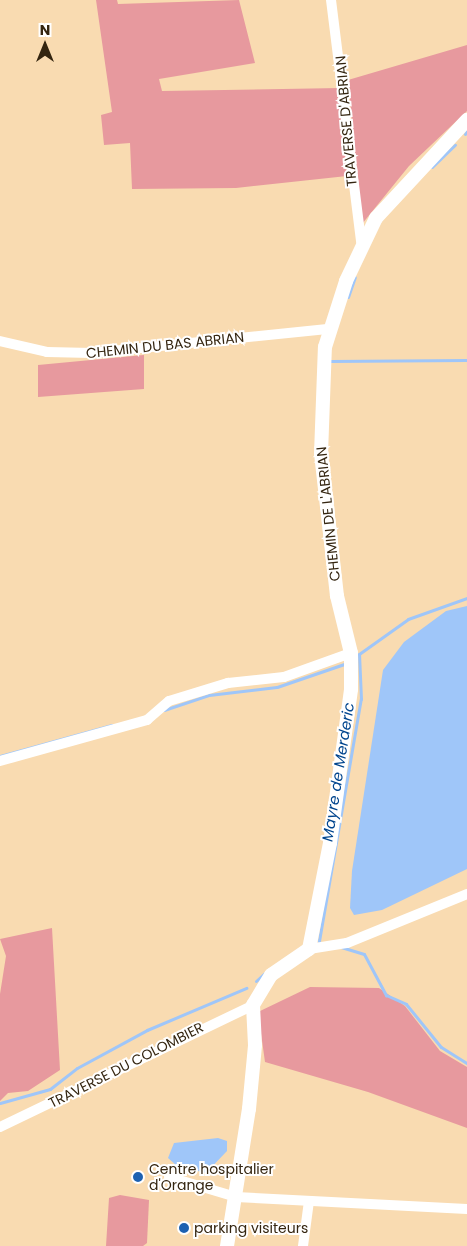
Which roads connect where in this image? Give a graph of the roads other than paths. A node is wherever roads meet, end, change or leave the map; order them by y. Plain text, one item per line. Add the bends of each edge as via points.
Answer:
1 (331, 0) edge
2 (467, 120) edge
3 (361, 242) junction
4 (330, 329) junction
5 (0, 341) edge
6 (352, 653) junction
7 (0, 760) edge
8 (467, 894) edge
9 (309, 946) junction
10 (252, 1005) junction
11 (0, 1126) edge
12 (169, 1177) dead end
13 (236, 1196) junction
14 (309, 1201) junction
15 (467, 1209) edge
16 (227, 1246) edge
17 (303, 1246) edge

1 - 3 street, TRAVERSE D'ABRIAN
2 - 3 street, CHEMIN DE L'ABRIAN via 401,188
3 - 4 street, CHEMIN DE L'ABRIAN
4 - 5 street, CHEMIN DU BAS ABRIAN via 92,353 47,352
4 - 6 street, CHEMIN DE L'ABRIAN via 321,391 321,454 337,596
6 - 7 street via 284,677 228,683 177,698 147,720
6 - 9 street, CHEMIN DE L'ABRIAN via 344,749
8 - 9 street via 335,946
9 - 10 street via 271,975
10 - 11 street, TRAVERSE DU COLOMBIER
10 - 13 street via 255,1045
12 - 13 street
13 - 14 street
13 - 16 street
14 - 15 street
14 - 17 street

